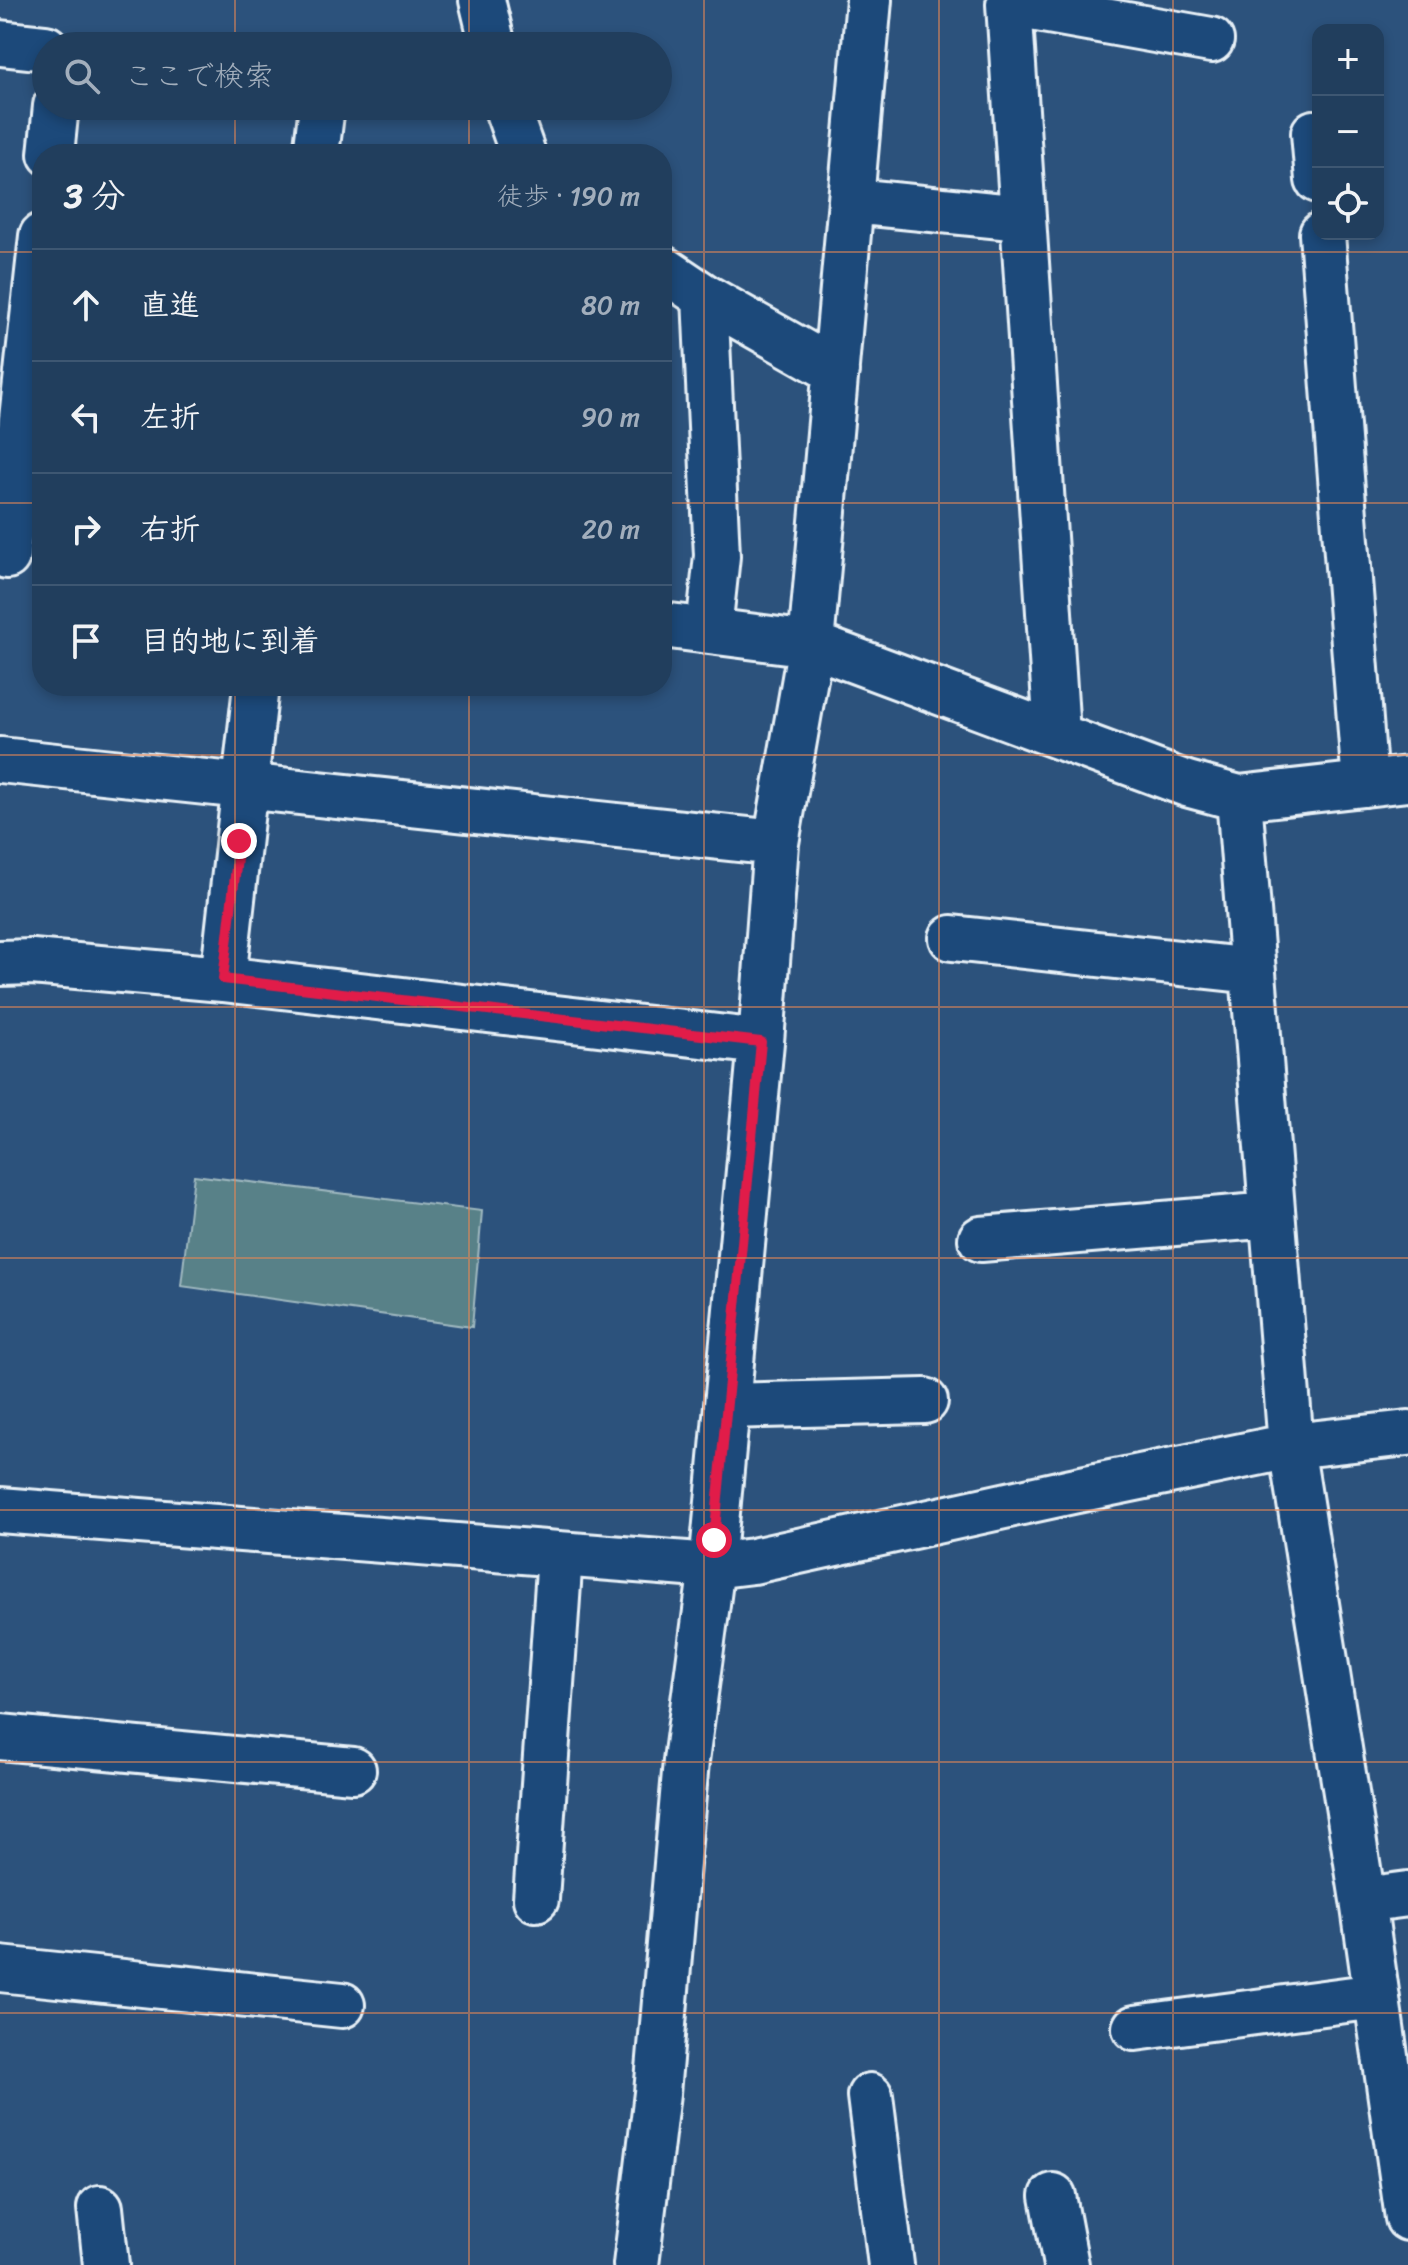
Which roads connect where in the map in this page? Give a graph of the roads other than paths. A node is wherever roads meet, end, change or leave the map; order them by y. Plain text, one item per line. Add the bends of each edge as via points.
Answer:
1 (482, 0) edge
2 (869, 0) edge
3 (490, 32) edge
4 (1211, 40) dead end
5 (0, 43) edge
6 (32, 46) edge
7 (55, 120) edge
8 (320, 120) edge
9 (511, 120) edge
10 (52, 144) edge
11 (317, 144) edge
12 (519, 144) edge
13 (852, 201) junction
14 (1022, 218) junction
15 (1322, 240) edge
16 (672, 275) edge
17 (705, 297) junction
18 (32, 359) edge
19 (836, 371) junction
20 (16, 557) edge
21 (672, 626) edge
22 (709, 629) junction
23 (811, 644) junction
24 (255, 696) edge
25 (1057, 734) junction
26 (0, 760) edge
27 (1408, 779) edge
28 (1365, 784) junction
29 (245, 786) junction
30 (1239, 798) junction
31 (776, 843) junction
32 (952, 938) dead end
33 (0, 963) edge
34 (1253, 971) junction
35 (223, 979) junction
36 (761, 1042) junction
37 (1272, 1215) junction
38 (981, 1239) dead end
39 (925, 1401) dead end
40 (727, 1406) junction
41 (1408, 1433) edge
42 (1291, 1446) junction
43 (0, 1510) edge
44 (560, 1555) junction
45 (712, 1566) junction
46 (0, 1737) edge
47 (353, 1770) dead end
48 (1408, 1894) edge
49 (536, 1899) dead end
50 (1363, 1900) junction
51 (0, 1969) edge
52 (1376, 1996) junction
53 (342, 2005) dead end
54 (1135, 2028) dead end
55 (870, 2096) dead end
56 (1053, 2196) dead end
57 (100, 2208) dead end
58 (1408, 2218) edge
59 (106, 2265) edge
60 (636, 2265) edge
61 (891, 2265) edge
62 (1066, 2265) edge

1 - 3 street
2 - 13 street
4 - 14 street via 1009,4
5 - 6 street
7 - 10 street
8 - 11 street
9 - 12 street
13 - 14 street
13 - 19 street
14 - 25 street
15 - 28 street
16 - 17 street
17 - 19 street
17 - 22 street via 717,556
18 - 20 street
19 - 23 street
21 - 22 street
22 - 23 street
23 - 25 street
23 - 31 street
24 - 29 street
25 - 30 street via 1187,784
26 - 29 street
27 - 28 street
28 - 30 street
29 - 31 street
29 - 35 street
30 - 34 street
31 - 36 street
32 - 34 street
33 - 35 street
34 - 37 street
35 - 36 street
36 - 40 street
37 - 38 street
37 - 42 street
39 - 40 street
40 - 45 street
41 - 42 street
42 - 45 street
42 - 50 street
43 - 44 street
44 - 45 street
44 - 49 street
45 - 60 street via 686,1761
46 - 47 street
48 - 50 street
50 - 52 street
51 - 53 street
52 - 54 street
52 - 58 street
55 - 61 street
56 - 62 street
57 - 59 street

